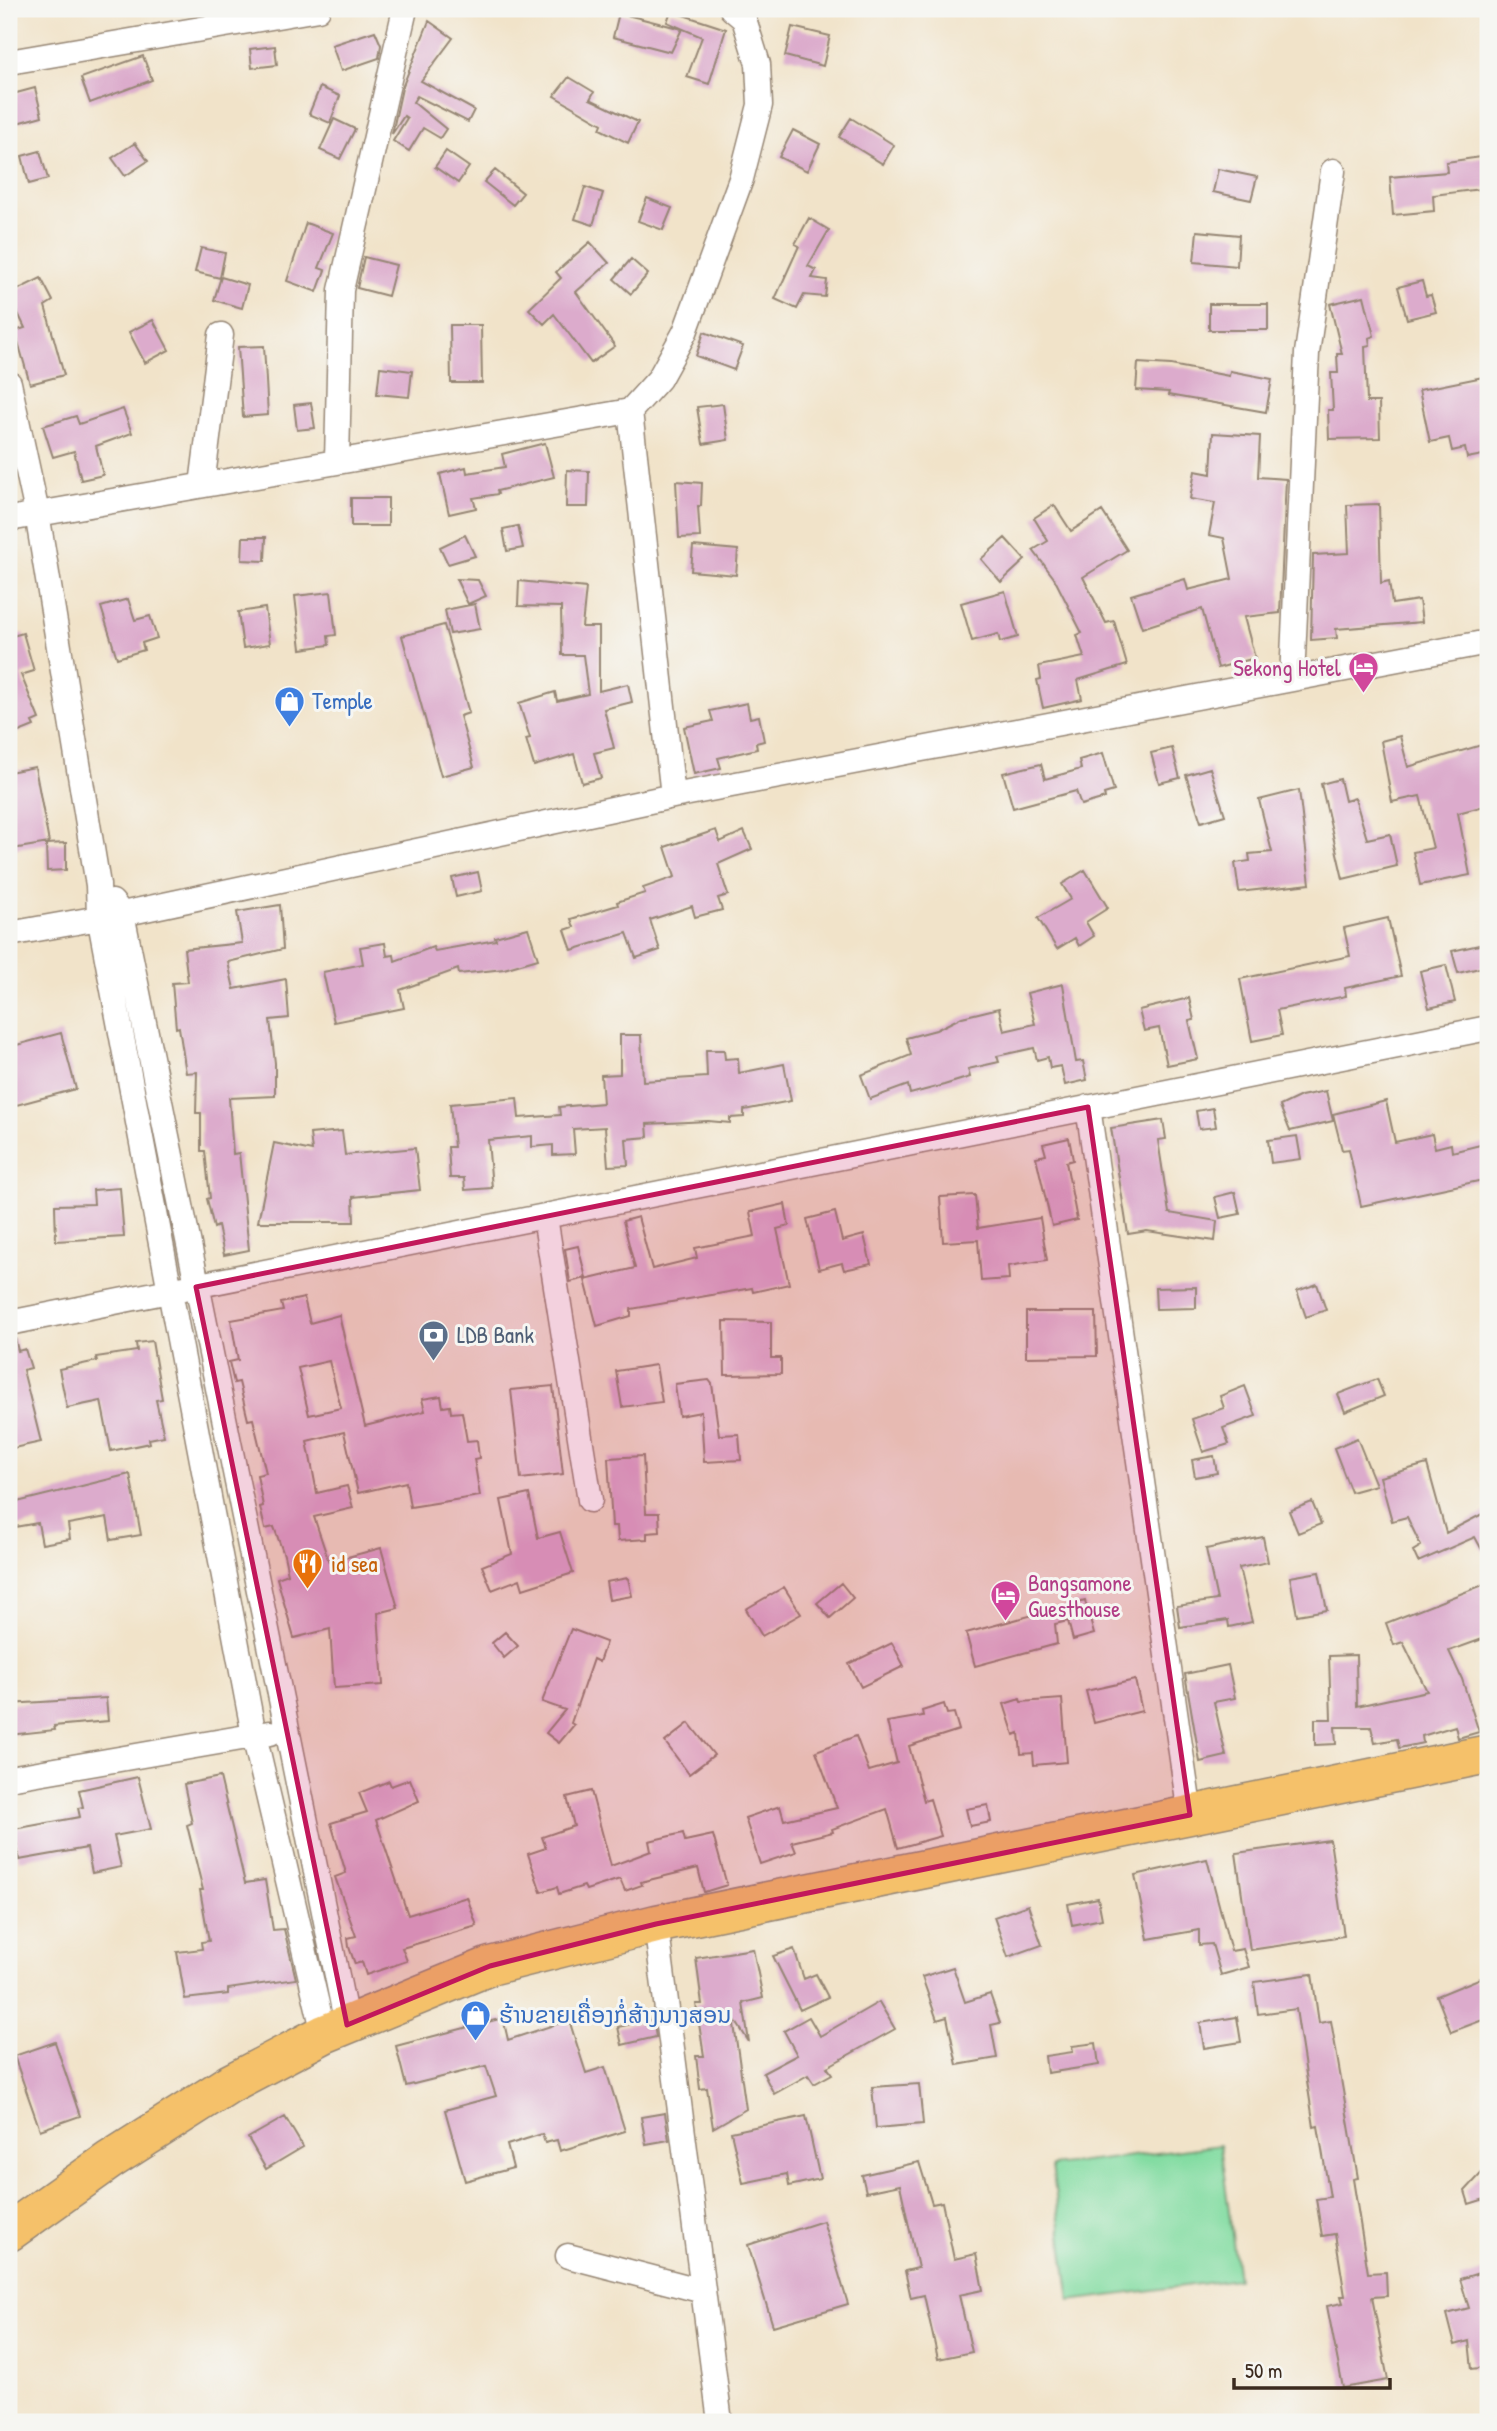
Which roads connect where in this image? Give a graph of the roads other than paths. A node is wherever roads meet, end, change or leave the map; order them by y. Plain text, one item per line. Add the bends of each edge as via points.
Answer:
1 (318, 9) edge
2 (405, 9) edge
3 (732, 9) edge
4 (9, 62) edge
5 (1333, 171) dead end
6 (221, 335) dead end
7 (9, 383) edge
8 (630, 411) junction
9 (337, 461) junction
10 (202, 485) junction
11 (37, 513) junction
12 (9, 519) edge
13 (1488, 642) edge
14 (1292, 679) junction
15 (673, 796) junction
16 (110, 915) junction
17 (9, 934) edge
18 (1488, 1028) edge
19 (1088, 1107) junction
20 (545, 1217) junction
21 (196, 1287) junction
22 (168, 1293) junction
23 (9, 1323) edge
24 (590, 1500) dead end
25 (286, 1730) junction
26 (254, 1735) junction
27 (1488, 1754) edge
28 (9, 1778) edge
29 (1190, 1815) junction
30 (656, 1924) junction
31 (335, 2029) junction
32 (9, 2232) edge
33 (568, 2256) dead end
34 (703, 2291) junction
35 (720, 2422) edge

1 - 4 street
2 - 9 street via 341,289
3 - 8 street via 744,19 758,64 760,105 741,179 685,332 659,379
5 - 14 street via 1307,353
6 - 10 street
7 - 11 street
8 - 9 street
8 - 15 street
9 - 10 street
10 - 11 street
11 - 12 street
11 - 16 street via 98,885
13 - 14 street
14 - 15 street
15 - 16 street
16 - 17 street
16 - 21 street
16 - 22 street
18 - 19 street
19 - 20 street
19 - 29 street
20 - 21 street
20 - 24 street
21 - 22 street
21 - 25 street
22 - 23 street
22 - 26 street
25 - 26 street
25 - 31 street
26 - 28 street
26 - 31 street
27 - 29 highway
29 - 30 highway
30 - 31 highway via 490,1966
30 - 34 street
31 - 32 highway via 218,2091
33 - 34 street
34 - 35 street

